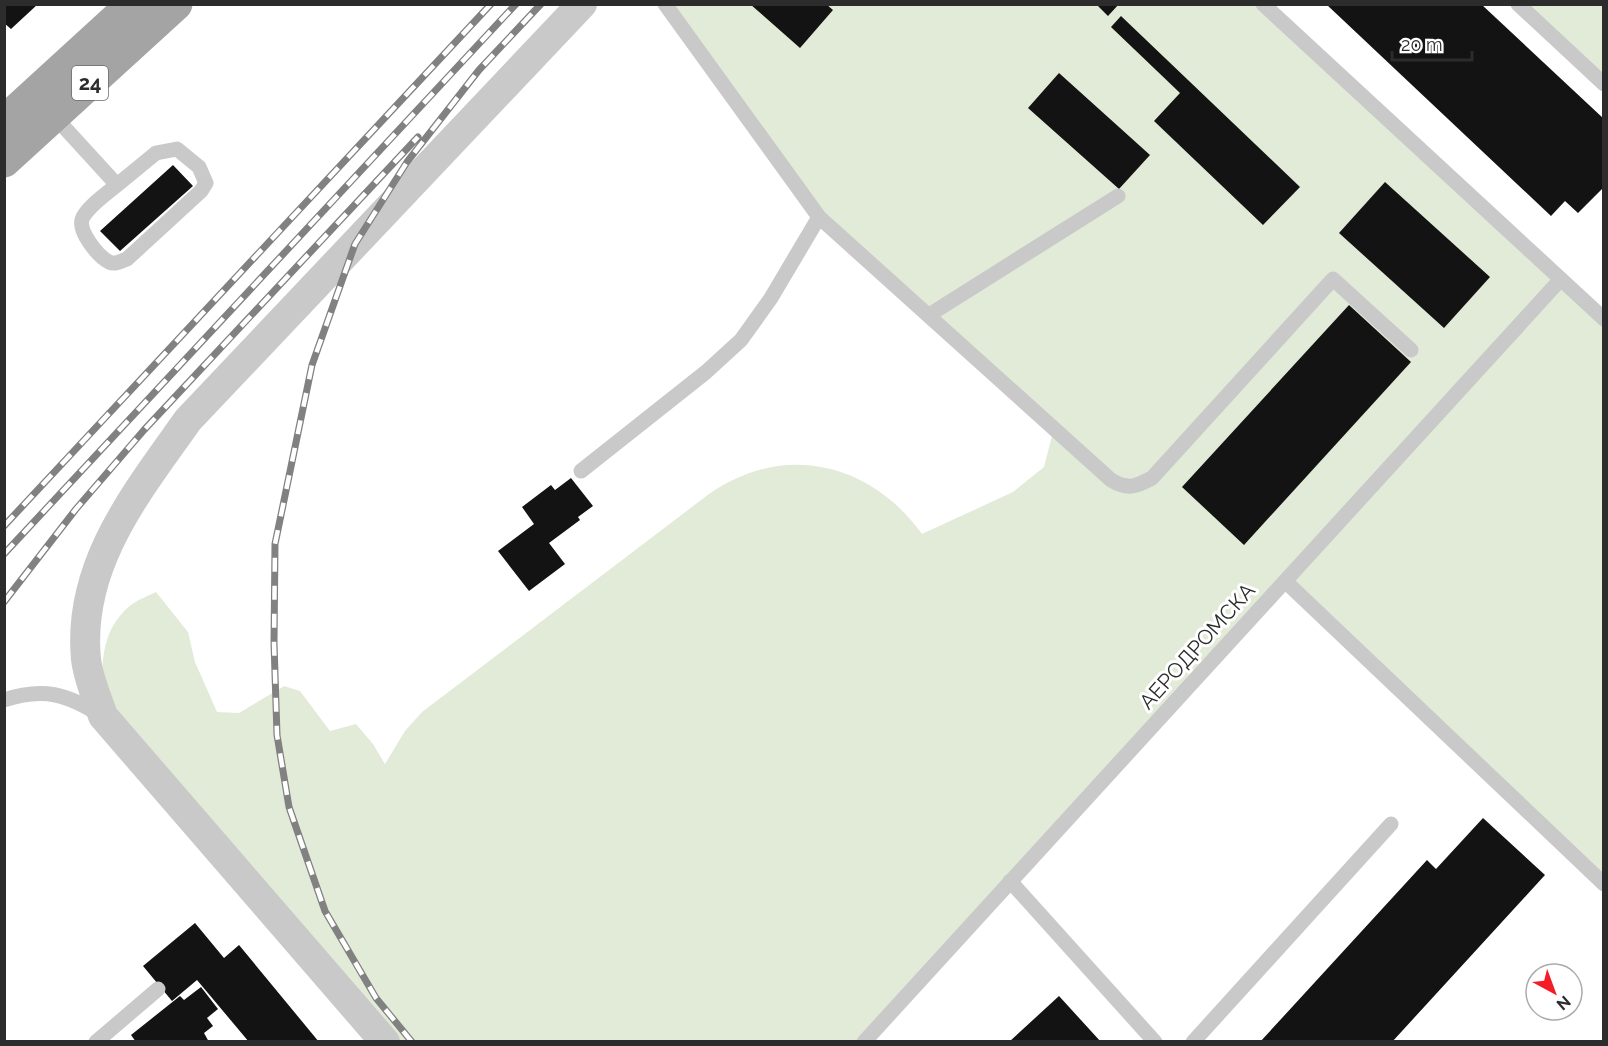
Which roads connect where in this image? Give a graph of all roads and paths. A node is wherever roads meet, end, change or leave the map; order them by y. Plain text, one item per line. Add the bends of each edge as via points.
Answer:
1 (133, 4) edge
2 (176, 4) edge
3 (582, 4) edge
4 (665, 4) edge
5 (1263, 4) edge
6 (1518, 4) edge
7 (1604, 84) edge
8 (54, 116) junction
9 (4, 122) edge
10 (4, 161) edge
11 (117, 185) junction
12 (1118, 196) dead end
13 (819, 217) junction
14 (1561, 279) junction
15 (929, 315) junction
16 (1604, 319) edge
17 (1411, 350) dead end
18 (581, 471) dead end
19 (1285, 581) junction
20 (4, 700) edge
21 (103, 716) junction
22 (1391, 824) dead end
23 (1011, 881) junction
24 (1604, 884) edge
25 (158, 988) dead end
26 (96, 1041) edge
27 (385, 1041) edge
28 (864, 1041) edge
29 (1155, 1041) edge
30 (1193, 1041) edge

1 - 9 main road, 24
2 - 8 main road, 24
3 - 21 street via 188,420 136,494 105,547 89,597 86,660
4 - 13 lane
5 - 14 lane
6 - 7 lane
8 - 10 main road, 24
8 - 11 lane
11 - 11 lane via 83,216 80,225 82,233 109,262 117,263 127,260 206,183 199,167 177,149 156,153
12 - 15 lane
13 - 15 lane
13 - 18 lane via 741,340
14 - 16 lane
14 - 19 lane, АЕРОДРОМСКА
15 - 17 lane via 1124,487 1135,487 1152,477 1333,279
19 - 23 lane, АЕРОДРОМСКА
19 - 24 lane
20 - 21 lane via 46,693 75,699
21 - 27 street
22 - 30 lane
23 - 28 lane, АЕРОДРОМСКА
23 - 29 lane
25 - 26 lane

